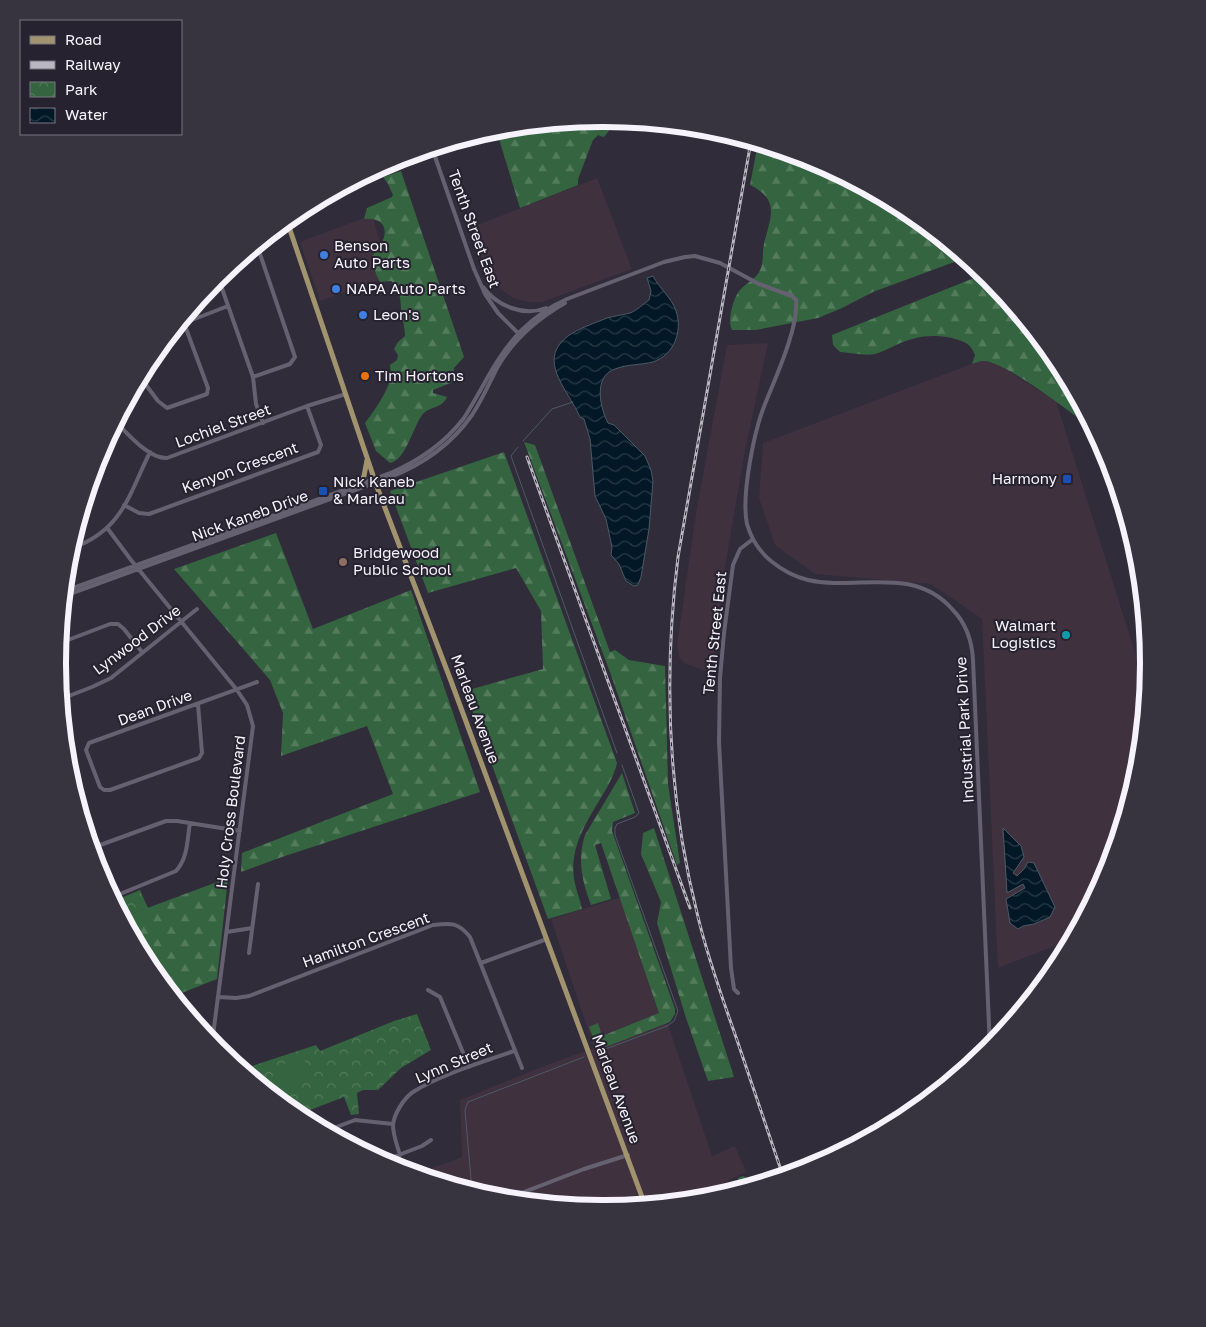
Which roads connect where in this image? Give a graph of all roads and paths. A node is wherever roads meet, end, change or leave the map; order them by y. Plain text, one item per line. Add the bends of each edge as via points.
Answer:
1 (434, 154) edge
2 (290, 228) edge
3 (259, 252) edge
4 (479, 280) junction
5 (221, 286) edge
6 (577, 296) junction
7 (555, 304) junction
8 (228, 306) junction
9 (190, 321) edge
10 (185, 327) edge
11 (519, 334) junction
12 (253, 377) junction
13 (145, 384) edge
14 (346, 394) junction
15 (307, 406) junction
16 (263, 423) junction
17 (121, 428) edge
18 (150, 452) junction
19 (367, 458) junction
20 (375, 480) junction
21 (360, 483) junction
22 (124, 505) junction
23 (108, 528) junction
24 (753, 539) junction
25 (80, 545) edge
26 (135, 565) junction
27 (139, 569) junction
28 (72, 588) edge
29 (71, 594) edge
30 (197, 609) dead end
31 (181, 621) junction
32 (67, 640) edge
33 (142, 652) junction
34 (258, 682) dead end
35 (237, 690) junction
36 (67, 697) edge
37 (198, 704) junction
38 (190, 823) junction
39 (240, 831) junction
40 (99, 846) edge
41 (258, 884) dead end
42 (119, 894) edge
43 (252, 928) junction
44 (227, 932) junction
45 (547, 939) junction
46 (249, 953) dead end
47 (481, 963) junction
48 (428, 990) dead end
49 (738, 993) dead end
50 (218, 997) junction
51 (210, 1028) edge
52 (214, 1029) junction
53 (213, 1033) edge
54 (989, 1036) edge
55 (514, 1051) junction
56 (469, 1067) junction
57 (522, 1068) dead end
58 (393, 1124) junction
59 (335, 1128) edge
60 (431, 1140) dead end
61 (400, 1155) junction
62 (628, 1155) junction
63 (394, 1157) edge
64 (521, 1194) edge
65 (644, 1199) edge

1 - 4 street, Tenth Street East
2 - 14 main road, Marleau Avenue
3 - 12 street via 295,357 290,364
4 - 7 street via 493,298 511,308 542,310
4 - 11 street, Tenth Street East via 490,304
5 - 8 street
6 - 7 street, Nick Kaneb Drive
6 - 11 street, Nick Kaneb Drive
6 - 24 street, Nick Kaneb Drive via 664,262 695,256 720,263 794,298 790,339 760,417 748,480 745,505
7 - 11 street, Nick Kaneb Drive via 536,316
8 - 9 street
8 - 12 street
10 - 13 street via 208,388 207,394 167,408
11 - 20 street, Nick Kaneb Drive via 502,353 469,410 452,432 424,456
12 - 16 street via 256,404
14 - 15 street, Lochiel Street
14 - 19 main road, Marleau Avenue
15 - 16 street, Lochiel Street
15 - 22 street, Kenyon Crescent via 321,445 318,452 153,513 139,513
16 - 18 street, Lochiel Street via 171,457 162,458
17 - 18 street
18 - 22 street
19 - 20 main road, Marleau Avenue
19 - 21 main road
20 - 21 street, Nick Kaneb Drive
20 - 27 street, Nick Kaneb Drive
20 - 45 main road, Marleau Avenue
21 - 26 street, Nick Kaneb Drive
22 - 23 street
23 - 25 street
23 - 26 street, Holy Cross Boulevard
24 - 49 street, Tenth Street East via 740,549 733,565 720,678 719,742 731,968 734,989
24 - 54 street, Industrial Park Drive via 774,564 807,580 900,583 929,590 954,610 968,632 973,660
26 - 27 street, Holy Cross Boulevard
26 - 28 street, Nick Kaneb Drive
27 - 29 street, Nick Kaneb Drive
27 - 31 street, Holy Cross Boulevard
30 - 31 street, Lynwood Drive
31 - 33 street, Lynwood Drive
31 - 35 street, Holy Cross Boulevard
32 - 33 street via 118,624
33 - 36 street, Lynwood Drive via 111,678
34 - 35 street, Dean Drive
35 - 37 street, Dean Drive
35 - 39 street, Holy Cross Boulevard via 247,705 253,726
37 - 37 street, Dean Drive via 202,753 198,759 107,791 102,789 86,746
38 - 39 street
38 - 40 street via 166,821
38 - 42 street via 184,858 176,872
39 - 44 street, Holy Cross Boulevard
41 - 43 street
43 - 44 street
43 - 46 street
44 - 50 street, Holy Cross Boulevard
45 - 47 street
45 - 62 main road, Marleau Avenue
47 - 50 street, Hamilton Crescent via 463,928 446,923 433,925 250,996
47 - 55 street, Hamilton Crescent
48 - 56 street via 440,997
50 - 52 street, Holy Cross Boulevard
51 - 52 street
52 - 53 street, Holy Cross Boulevard
55 - 56 street, Lynn Street
55 - 57 street, Hamilton Crescent
56 - 58 street, Lynn Street via 411,1093
58 - 59 street via 355,1120
58 - 61 street
60 - 61 street
61 - 63 street
62 - 64 street
62 - 65 main road, Marleau Avenue

